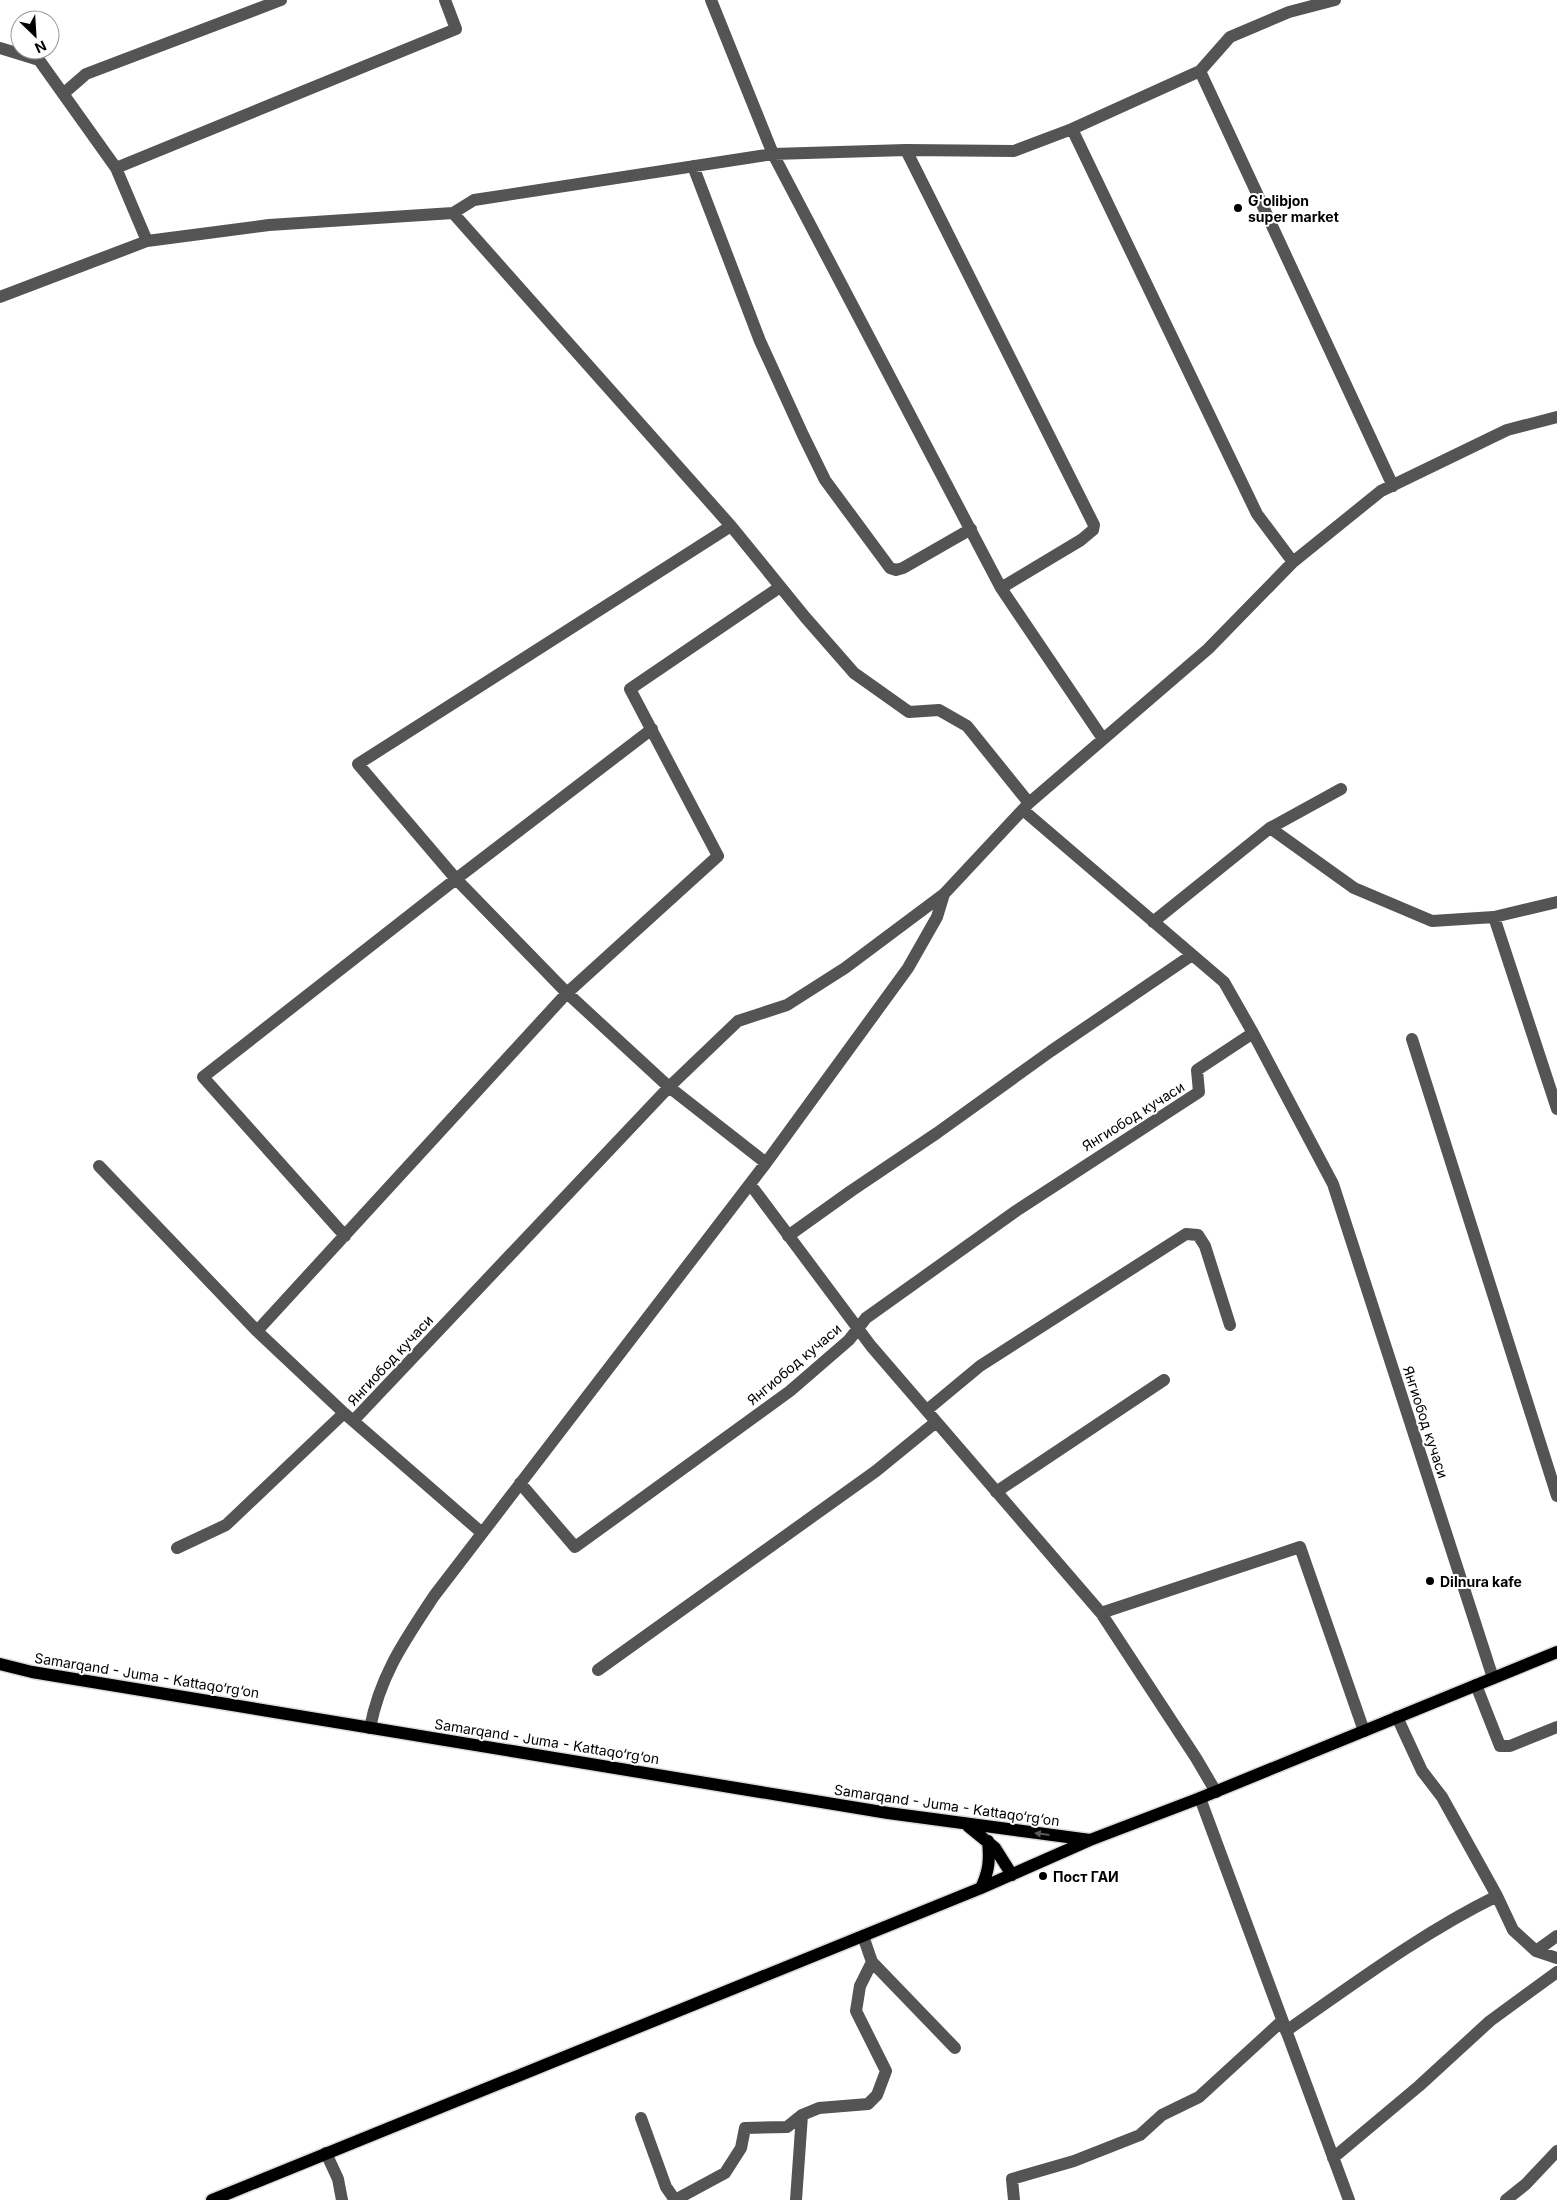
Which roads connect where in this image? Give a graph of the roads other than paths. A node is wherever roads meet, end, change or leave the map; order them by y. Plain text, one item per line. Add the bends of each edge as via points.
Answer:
1 (281, 0) edge
2 (445, 0) edge
3 (711, 0) edge
4 (1335, 0) edge
5 (0, 48) edge
6 (1200, 72) junction
7 (63, 94) junction
8 (1072, 129) junction
9 (906, 150) junction
10 (773, 154) junction
11 (693, 166) junction
12 (116, 168) junction
13 (453, 213) junction
14 (147, 241) junction
15 (0, 297) edge
16 (1557, 417) edge
17 (1393, 486) junction
18 (731, 526) junction
19 (970, 530) junction
20 (1293, 562) junction
21 (780, 587) junction
22 (1001, 588) junction
23 (652, 729) junction
24 (1103, 739) junction
25 (1341, 789) dead end
26 (1026, 807) junction
27 (1270, 828) junction
28 (456, 878) junction
29 (944, 894) junction
30 (1557, 902) edge
31 (1494, 917) junction
32 (1153, 922) junction
33 (1192, 955) junction
34 (567, 993) junction
35 (1253, 1033) junction
36 (1412, 1040) dead end
37 (669, 1087) junction
38 (1557, 1109) edge
39 (766, 1163) junction
40 (98, 1166) dead end
41 (750, 1184) junction
42 (344, 1236) junction
43 (788, 1236) junction
44 (1230, 1325) dead end
45 (858, 1329) junction
46 (257, 1331) junction
47 (1164, 1380) dead end
48 (927, 1410) junction
49 (348, 1417) junction
50 (936, 1422) junction
51 (520, 1483) junction
52 (996, 1492) junction
53 (1557, 1496) edge
54 (482, 1533) junction
55 (177, 1548) dead end
56 (1101, 1613) junction
57 (1557, 1652) edge
58 (0, 1664) edge
59 (598, 1670) dead end
60 (1493, 1678) junction
61 (1476, 1685) junction
62 (1398, 1718) junction
63 (1557, 1727) edge
64 (370, 1728) junction
65 (1364, 1731) junction
66 (1216, 1792) junction
67 (1200, 1798) junction
68 (966, 1825) junction
69 (1090, 1840) junction
70 (988, 1841) junction
71 (1012, 1875) junction
72 (981, 1888) junction
73 (1497, 1896) junction
74 (1557, 1935) edge
75 (863, 1936) junction
76 (1536, 1951) junction
77 (1557, 1958) edge
78 (872, 1962) junction
79 (1557, 1972) edge
80 (1284, 2026) junction
81 (955, 2048) dead end
82 (802, 2115) junction
83 (641, 2118) dead end
84 (1557, 2151) edge
85 (326, 2153) junction
86 (1333, 2158) junction
87 (212, 2200) edge
88 (342, 2200) edge
89 (675, 2200) edge
90 (796, 2200) edge
91 (1014, 2200) edge
92 (1349, 2200) edge
93 (1506, 2200) edge

1 - 7 street via 86,74
2 - 12 street via 456,29
3 - 10 street
4 - 6 street via 1289,12 1230,37
5 - 7 street via 40,60
6 - 8 street
6 - 17 street
7 - 12 street
8 - 9 street via 1014,151
8 - 20 street via 1257,514
9 - 10 street
9 - 22 street via 1094,525 1093,530 1081,540
10 - 11 street
10 - 19 street
11 - 13 street via 474,200
11 - 19 street via 760,341 812,453 826,480 890,568 903,568
12 - 14 street
13 - 14 street via 269,225
13 - 18 street
14 - 15 street
16 - 17 street, Янгиобод кучаси via 1507,430
17 - 20 street, Янгиобод кучаси via 1381,491
18 - 21 street
18 - 28 street via 358,764
19 - 22 street
20 - 24 street, Янгиобод кучаси via 1208,649
21 - 23 street via 630,689
21 - 26 street via 854,673 909,712 939,710 967,726
22 - 24 street
23 - 28 street
23 - 34 street via 718,856
24 - 26 street, Янгиобод кучаси
25 - 27 street
26 - 29 street, Янгиобод кучаси
26 - 32 street
27 - 31 street via 1354,888 1432,921
27 - 32 street
28 - 34 street
28 - 42 street via 203,1078
29 - 37 street, Янгиобод кучаси via 845,968 787,1004 738,1021
29 - 39 street, Янгиобод кучаси via 937,916 908,968
30 - 31 street
31 - 38 street
32 - 33 street
33 - 35 street via 1224,982
33 - 43 street
34 - 37 street
34 - 42 street
35 - 45 street, Янгиобод кучаси via 1197,1070 1199,1092 1016,1210 866,1318
35 - 60 street, Янгиобод кучаси via 1333,1184
36 - 53 street
37 - 39 street
37 - 49 street, Янгиобод кучаси
39 - 41 street, Янгиобод кучаси
40 - 46 street, Янгиобод кучаси
41 - 43 street
41 - 51 street, Янгиобод кучаси
42 - 46 street
43 - 45 street
44 - 48 street via 1205,1246 1198,1235 1186,1234 980,1366
45 - 48 street
45 - 51 street, Янгиобод кучаси via 790,1391 575,1546
46 - 49 street, Янгиобод кучаси
47 - 52 street
48 - 50 street
49 - 54 street, Янгиобод кучаси
49 - 55 street via 226,1525
50 - 52 street
50 - 59 street via 876,1471
51 - 54 street, Янгиобод кучаси
52 - 56 street
54 - 64 street, Янгиобод кучаси via 434,1596 392,1660 375,1702
56 - 65 street via 1300,1547
56 - 66 street
57 - 60 main road
58 - 64 main road, Samarqand - Juma - Kattaqo‘rg‘on
60 - 61 main road
61 - 62 main road
61 - 63 street via 1500,1746 1510,1746
62 - 65 main road
62 - 73 street via 1422,1771 1442,1797
64 - 68 main road, Samarqand - Juma - Kattaqo‘rg‘on
65 - 66 main road
66 - 67 main road
67 - 69 main road
67 - 80 street
69 -> 68 main road, Samarqand - Juma - Kattaqo‘rg‘on
68 - 70 main road
69 - 71 main road
70 - 71 main road via 1002,1856
70 - 72 main road via 990,1861
71 - 72 main road
72 - 75 main road
73 - 76 street via 1513,1930
73 - 80 street via 1422,1937
74 - 76 street
75 - 78 street
75 - 85 main road
76 - 77 street
78 - 81 street
78 - 82 street via 860,1986 856,2011 886,2071 877,2096 868,2104 819,2108
79 - 86 street via 1490,2021
80 - 86 street
80 - 91 street via 1199,2097 1162,2115 1140,2135 1074,2161 1012,2179
82 - 89 street via 787,2127 745,2128 741,2148 725,2173
82 - 90 street
83 - 89 street via 666,2187
84 - 93 street
85 - 87 main road
85 - 88 street via 338,2179
86 - 92 street

